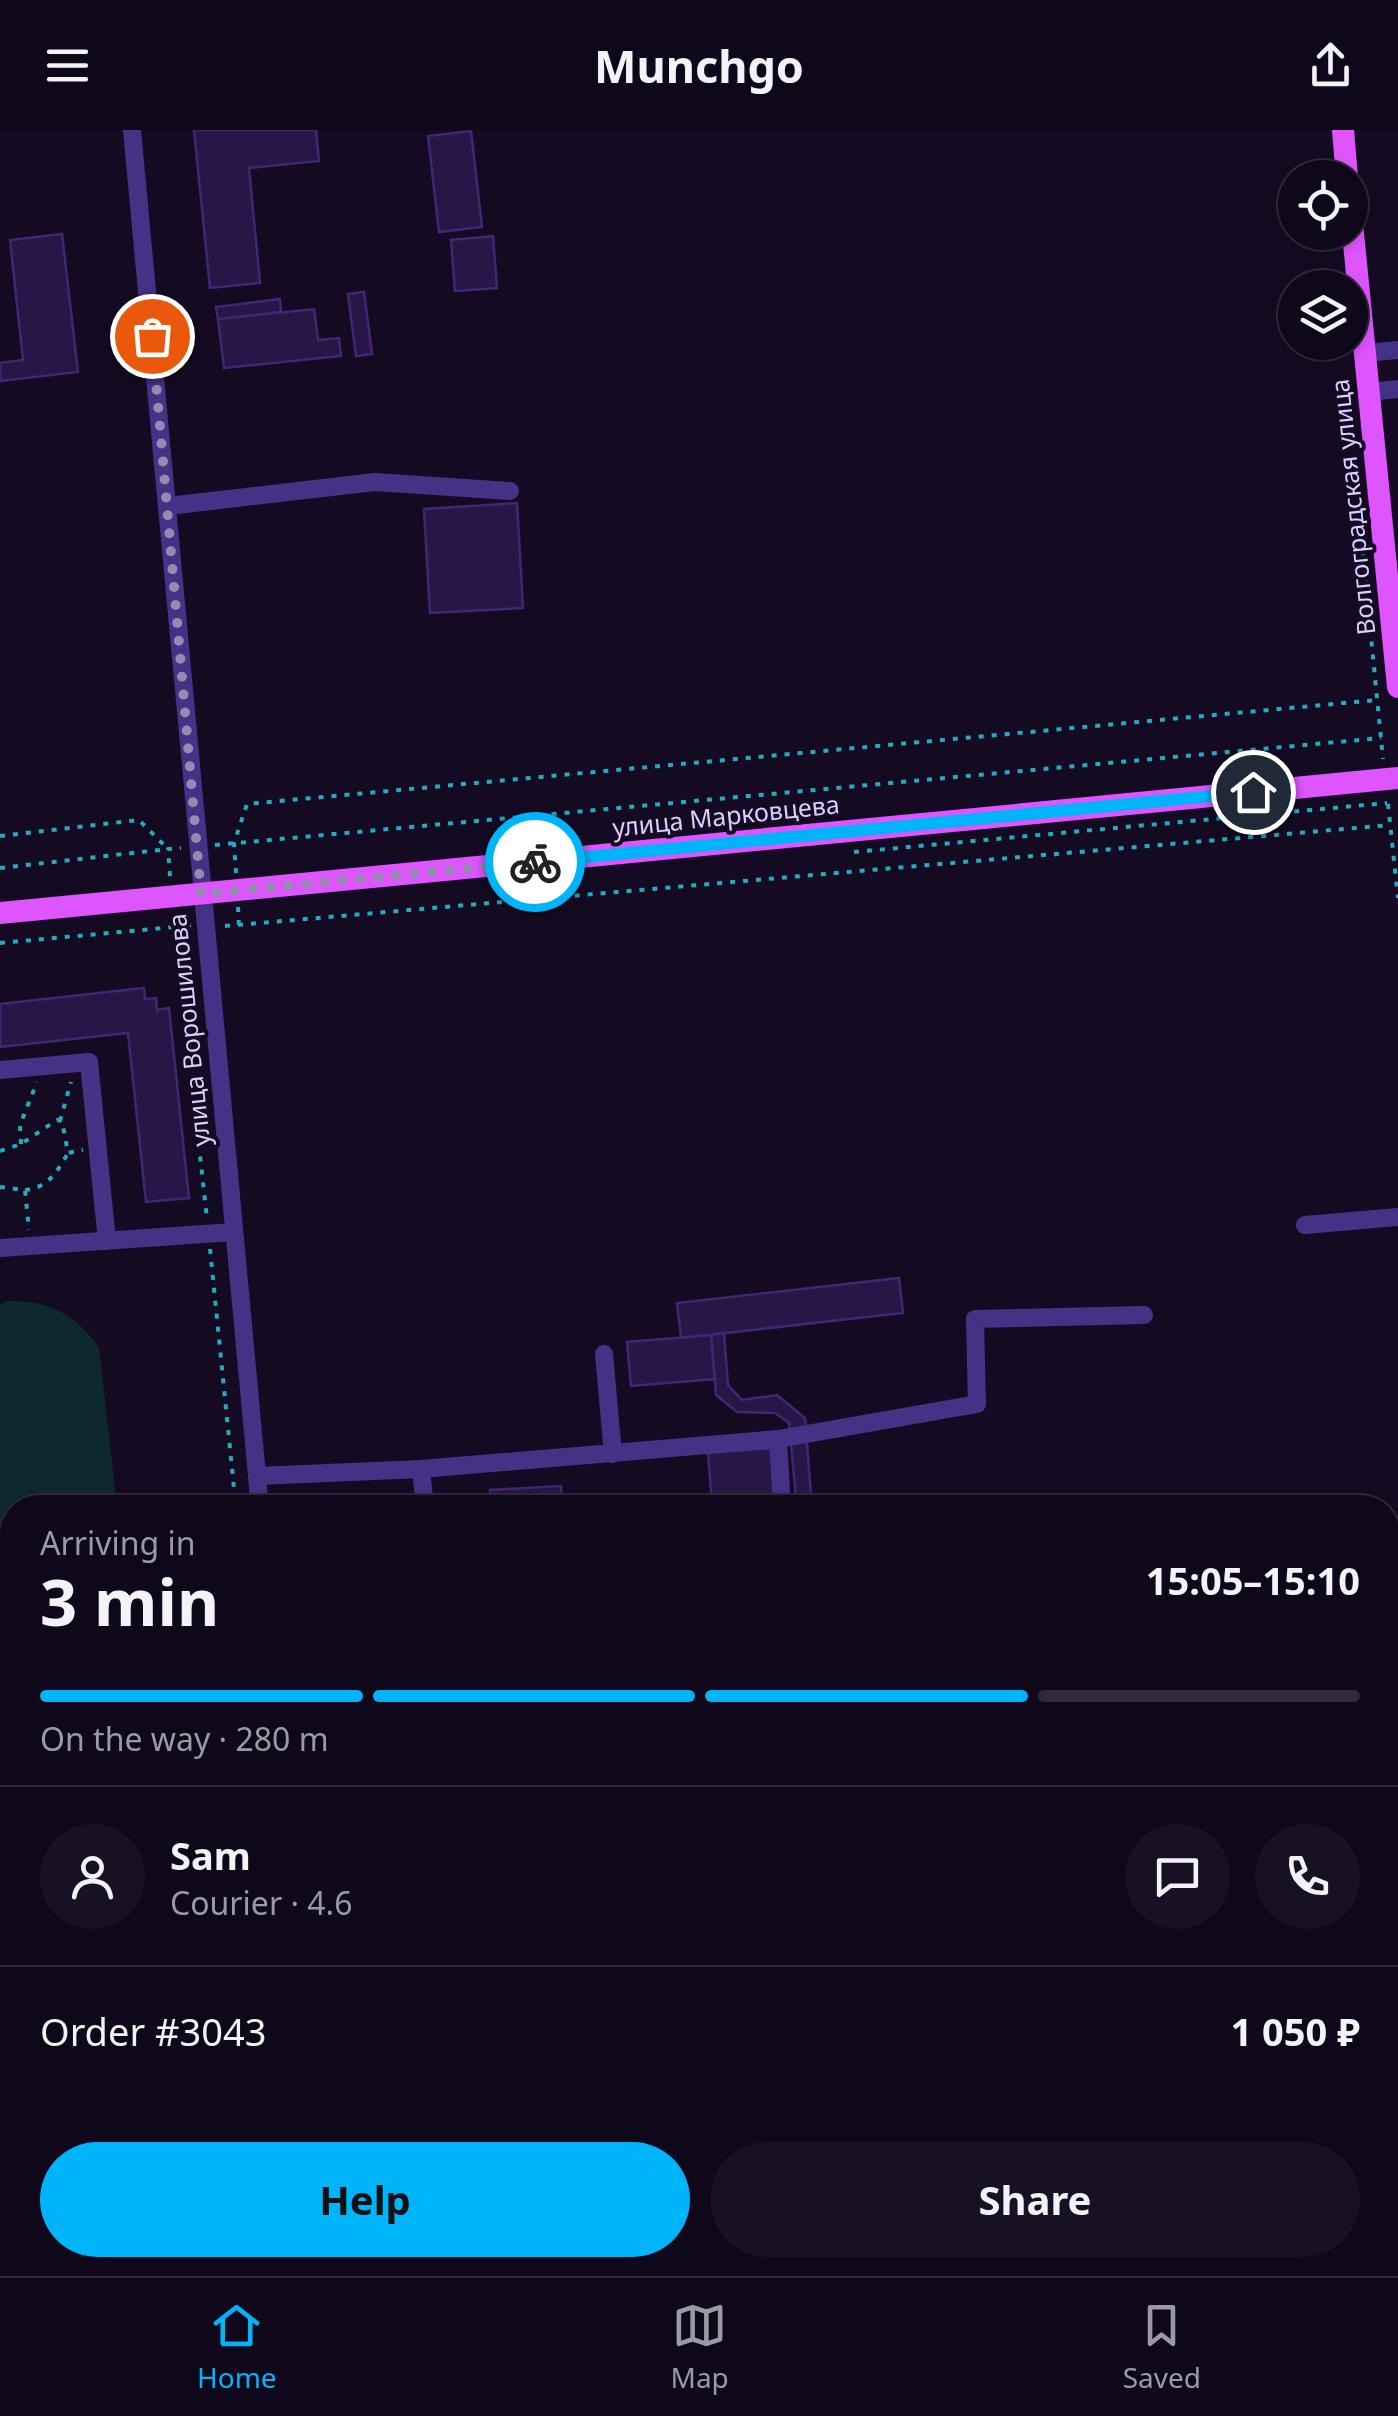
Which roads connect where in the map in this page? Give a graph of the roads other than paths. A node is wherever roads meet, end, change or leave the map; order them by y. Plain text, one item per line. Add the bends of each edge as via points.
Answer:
1 (132, 130) edge
2 (1343, 130) edge
3 (1346, 160) edge
4 (1398, 350) edge
5 (1368, 353) edge
6 (1366, 360) edge
7 (1398, 389) edge
8 (1369, 392) junction
9 (510, 490) dead end
10 (168, 506) junction
11 (1395, 628) edge
12 (1398, 687) edge
13 (1391, 779) edge
14 (201, 894) junction
15 (0, 913) edge
16 (0, 1070) edge
17 (1398, 1217) edge
18 (1305, 1225) dead end
19 (233, 1232) junction
20 (107, 1241) junction
21 (0, 1248) edge
22 (1144, 1315) dead end
23 (604, 1354) dead end
24 (778, 1440) junction
25 (612, 1454) junction
26 (421, 1469) junction
27 (257, 1476) junction
28 (259, 1495) edge
29 (424, 1495) edge
30 (781, 1495) edge

1 - 10 street, улица Ворошилова
2 - 3 main road
4 - 5 street
6 - 8 main road, Волгоградская улица
7 - 8 street
8 - 11 main road, Волгоградская улица
9 - 10 street via 375,482
10 - 14 street, улица Ворошилова
11 - 12 main road, Волгоградская улица
13 - 14 main road, улица Марковцева
14 - 15 main road, улица Марковцева
14 - 19 street, улица Ворошилова
16 - 20 street via 88,1062
17 - 18 street
19 - 20 street
19 - 27 street, улица Ворошилова
20 - 21 street
22 - 24 street via 975,1318 977,1404
23 - 25 street
24 - 25 street
24 - 30 street
25 - 26 street
26 - 27 street
26 - 29 street
27 - 28 street, улица Ворошилова

